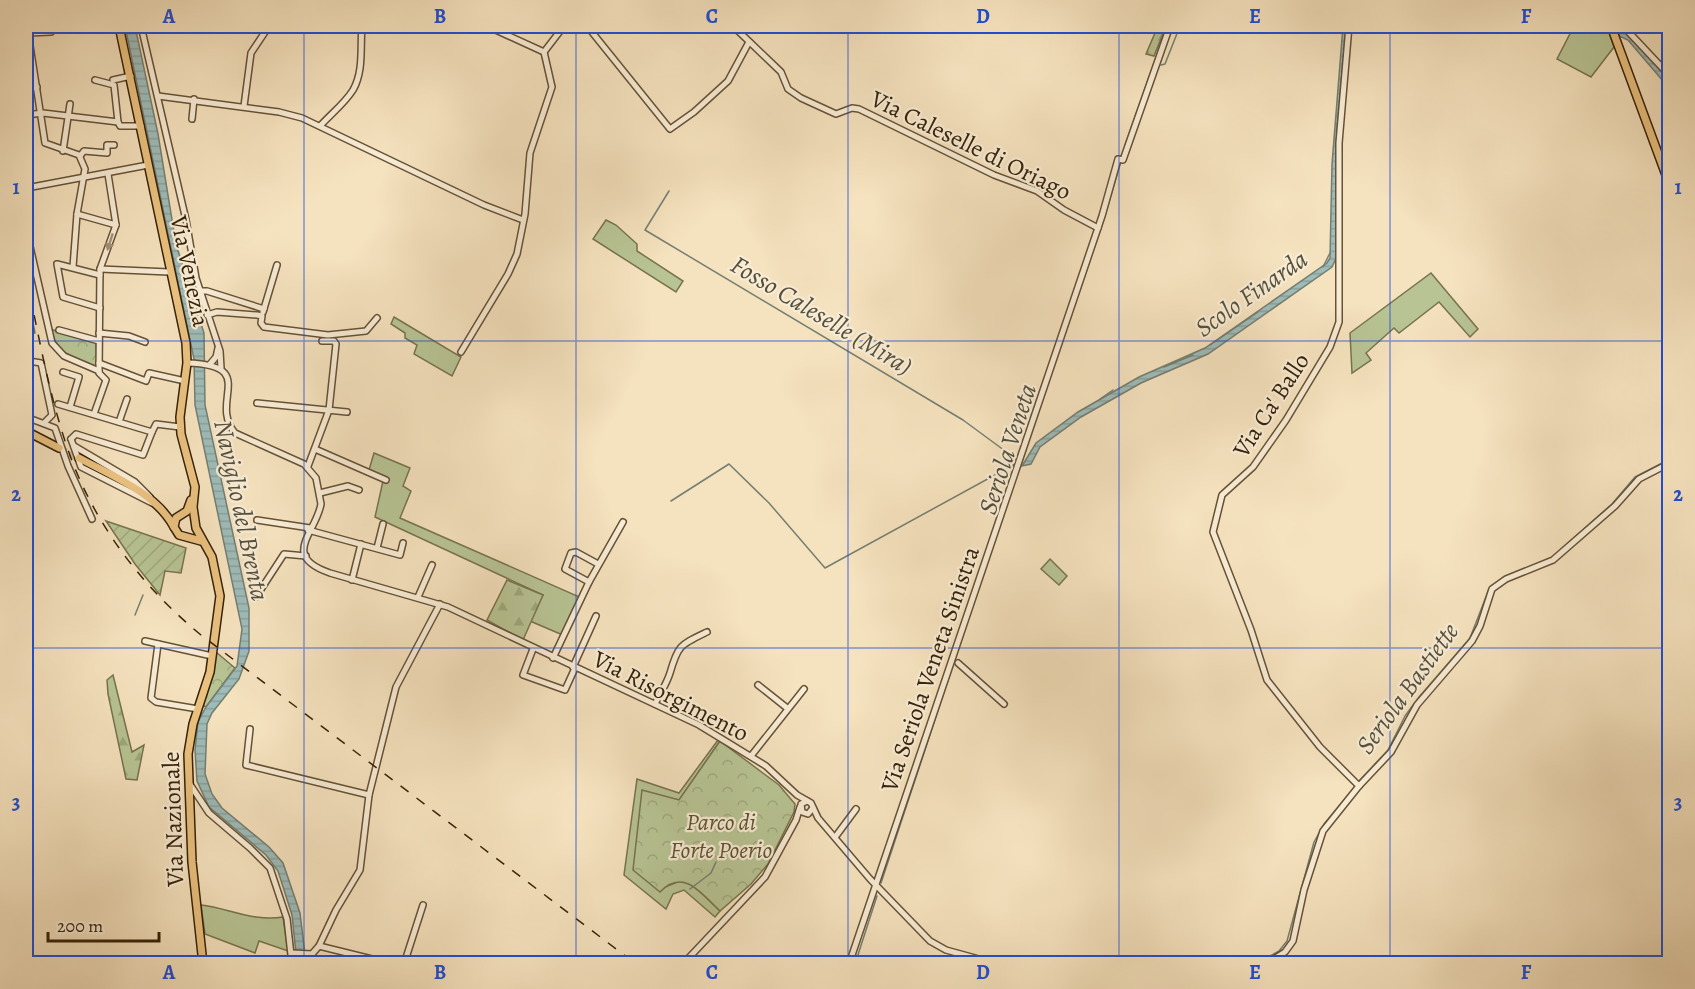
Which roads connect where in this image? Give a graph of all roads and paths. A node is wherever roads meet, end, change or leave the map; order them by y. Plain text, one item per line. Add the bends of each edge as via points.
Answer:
1 (27, 26) edge
2 (52, 26) edge
3 (119, 26) edge
4 (141, 26) edge
5 (269, 26) edge
6 (362, 26) edge
7 (487, 26) edge
8 (564, 26) edge
9 (587, 26) edge
10 (733, 26) edge
11 (1170, 26) edge
12 (1349, 26) edge
13 (1611, 26) edge
14 (1627, 27) edge
15 (28, 33) junction
16 (749, 42) junction
17 (544, 52) junction
18 (26, 57) edge
19 (32, 59) junction
20 (131, 76) junction
21 (1670, 76) edge
22 (94, 80) dead end
23 (113, 80) dead end
24 (37, 87) junction
25 (26, 89) edge
26 (158, 96) junction
27 (194, 99) junction
28 (70, 104) dead end
29 (244, 106) junction
30 (40, 113) junction
31 (26, 115) edge
32 (68, 117) junction
33 (192, 119) dead end
34 (118, 122) junction
35 (321, 125) junction
36 (141, 126) junction
37 (114, 146) dead end
38 (63, 151) junction
39 (80, 156) junction
40 (148, 165) junction
41 (108, 174) junction
42 (83, 178) junction
43 (1670, 186) edge
44 (26, 191) edge
45 (77, 214) junction
46 (523, 220) junction
47 (116, 225) junction
48 (1098, 228) junction
49 (26, 229) edge
50 (277, 265) dead end
51 (73, 267) junction
52 (100, 272) junction
53 (169, 272) junction
54 (200, 291) junction
55 (100, 308) junction
56 (264, 309) junction
57 (207, 315) junction
58 (262, 316) junction
59 (377, 318) dead end
60 (59, 330) dead end
61 (99, 333) junction
62 (99, 341) junction
63 (322, 341) dead end
64 (145, 342) dead end
65 (26, 347) edge
66 (218, 347) junction
67 (461, 352) dead end
68 (99, 363) junction
69 (190, 363) junction
70 (209, 364) junction
71 (220, 368) junction
72 (99, 371) junction
73 (63, 372) dead end
74 (185, 381) junction
75 (127, 399) dead end
76 (257, 403) dead end
77 (58, 404) dead end
78 (70, 407) junction
79 (329, 410) junction
80 (347, 412) dead end
81 (94, 414) junction
82 (26, 417) edge
83 (119, 422) junction
84 (45, 423) junction
85 (180, 427) junction
86 (26, 431) edge
87 (152, 432) junction
88 (71, 439) junction
89 (59, 448) tunnel mouth
90 (315, 449) junction
91 (79, 458) tunnel mouth
92 (1670, 463) edge
93 (308, 466) junction
94 (191, 474) junction
95 (386, 480) dead end
96 (359, 490) dead end
97 (320, 493) junction
98 (158, 506) junction
99 (182, 515) junction
100 (193, 518) junction
101 (92, 519) dead end
102 (257, 520) dead end
103 (623, 522) dead end
104 (383, 524) dead end
105 (174, 527) junction
106 (196, 528) junction
107 (309, 529) junction
108 (188, 536) junction
109 (204, 543) junction
110 (402, 543) dead end
111 (362, 544) junction
112 (377, 548) junction
113 (306, 556) junction
114 (598, 564) junction
115 (432, 565) dead end
116 (352, 580) junction
117 (589, 582) junction
118 (255, 597) dead end
119 (418, 597) junction
120 (440, 604) junction
121 (596, 616) dead end
122 (707, 632) dead end
123 (145, 641) dead end
124 (158, 644) junction
125 (533, 649) junction
126 (212, 656) junction
127 (553, 658) junction
128 (958, 663) dead end
129 (574, 667) junction
130 (758, 685) dead end
131 (804, 689) dead end
132 (655, 704) junction
133 (1004, 704) dead end
134 (787, 708) junction
135 (198, 709) junction
136 (250, 729) dead end
137 (751, 756) junction
138 (188, 783) junction
139 (1359, 786) junction
140 (369, 795) junction
141 (797, 795) junction
142 (807, 801) junction
143 (800, 807) junction
144 (813, 808) junction
145 (856, 809) dead end
146 (807, 814) junction
147 (818, 818) junction
148 (796, 820) junction
149 (836, 836) junction
150 (876, 885) junction
151 (423, 905) dead end
152 (320, 946) junction
153 (293, 953) junction
154 (309, 954) junction
155 (203, 963) edge
156 (292, 963) edge
157 (310, 963) edge
158 (392, 963) edge
159 (404, 963) edge
160 (683, 963) edge
161 (849, 963) edge
162 (997, 963) edge
163 (1266, 963) edge

1 - 15 street
2 - 15 street via 51,32
3 - 20 main road, Via Venezia
4 - 26 street
5 - 29 street via 251,53
6 - 35 street via 356,84
7 - 17 street
8 - 17 street
9 - 16 street via 670,129 728,81
10 - 16 street, Via Caleselle di Oriago
11 - 48 street, Via Seriola Veneta Sinistra
12 - 139 street, Via Ca' Ballo via 1339,143 1339,322 1329,348 1286,420 1253,467 1222,495 1213,532 1267,680 1320,747
13 - 43 main road
14 - 21 street
15 - 19 street
16 - 48 street, Via Caleselle di Oriago via 781,72 787,87 801,98 836,114 859,109 993,175 1027,186
17 - 46 street via 552,87 530,153
18 - 19 street
19 - 24 street
20 - 23 street
20 - 36 main road, Via Venezia
22 - 34 street via 114,85
24 - 25 street
24 - 30 street
26 - 27 street
26 - 54 street
27 - 29 street
27 - 33 street
28 - 32 street
29 - 35 street via 290,114
30 - 31 street
30 - 32 street
30 - 38 street via 45,143
32 - 34 street
32 - 38 street
34 - 36 street via 120,126
35 - 46 street via 354,144
36 - 40 main road, Via Venezia
37 - 39 street via 107,145 107,153 84,151
38 - 39 street
39 - 42 street via 85,170
40 - 41 street
40 - 53 main road, Via Venezia
41 - 42 street
41 - 47 street
42 - 44 street
42 - 45 street
45 - 47 street
45 - 51 street
46 - 67 street via 514,262
47 -> 52 street
48 - 150 street, Via Seriola Veneta Sinistra
49 - 72 street via 51,339 62,354
50 - 56 street
51 - 52 street
51 - 55 street via 57,264 63,297
52 - 53 street
52 - 55 street
53 - 69 main road, Via Venezia
54 - 56 street
54 - 57 street
55 - 61 street
56 - 58 street
57 - 58 street via 217,312
57 - 66 street
58 - 59 street via 264,327 328,334 366,331
60 - 62 street
61 - 62 street
61 - 64 street
62 - 68 street
63 - 79 street via 336,344
65 - 84 street via 29,361 41,363 52,415
66 - 70 street
66 - 71 street
68 - 72 street
68 - 74 street via 146,381 149,373
69 - 70 street
69 - 74 main road, Via Venezia
70 - 71 street
71 - 93 street via 227,380 228,418 233,431
72 - 81 street via 106,381
73 - 78 street via 79,377
74 - 85 main road, Via Venezia
75 - 83 street
76 - 79 street
77 - 78 street
78 - 81 street
79 - 80 street
79 - 90 street
81 - 83 street
82 - 84 street
83 - 87 street
84 - 101 street via 55,428
85 - 87 street via 156,424
85 - 94 main road, Via Venezia
86 - 89 main road
87 - 88 street via 143,455 76,434
88 - 98 street via 77,449 135,482
88 - 98 street via 81,467
90 - 93 street
90 - 95 street
91 - 98 main road
92 - 139 street via 1638,479 1615,506 1553,560 1494,587 1472,641 1423,696 1391,752
93 - 97 street
94 - 99 main road, Via Venezia via 191,500
94 - 100 main road, Via Venezia via 195,490
96 - 97 street via 348,486
97 - 107 street via 320,508
98 - 99 main road
98 - 105 main road
99 - 100 main road
99 - 105 main road via 175,520
100 - 106 main road
102 - 107 street
103 - 114 street
104 - 112 street
105 - 108 main road via 179,535
106 - 108 main road
106 - 109 main road
107 - 111 street
107 - 113 street via 303,544
108 - 109 main road
109 - 126 main road, Via Nazionale via 213,557 220,596
110 - 112 street via 400,555
111 - 112 street
111 - 116 street
113 - 116 street, Via Risorgimento via 322,570
113 - 118 street via 284,554
114 - 117 street
114 - 117 street via 571,553 565,569
115 - 119 street
116 - 119 street, Via Risorgimento
117 - 127 street
119 - 120 street, Via Risorgimento
120 - 125 street, Via Risorgimento
120 - 140 street via 398,682
121 - 129 street
122 - 132 street via 675,654 670,675
123 - 124 street
124 - 126 street
124 - 135 street via 151,698
125 - 127 street, Via Risorgimento
125 - 129 street, Via Risorgimento via 523,675 565,690
126 - 135 main road, Via Nazionale
127 - 129 street, Via Risorgimento
128 - 133 street
129 - 132 street, Via Risorgimento
130 - 134 street, Via Risorgimento
131 - 134 street, Via Risorgimento
132 - 137 street, Via Risorgimento
134 - 137 street, Via Risorgimento
135 - 138 main road, Via Nazionale via 188,747
136 - 140 street via 246,765
137 - 141 street, Via Risorgimento
138 - 153 street via 209,813 270,868 281,897
138 - 155 main road, Via Nazionale
139 - 163 street via 1320,837 1292,944
140 - 152 street via 360,870
141 - 142 street, Via Risorgimento
141 - 143 street, Via Risorgimento
142 - 143 street
142 - 144 street, Via Risorgimento
143 - 146 street, Via Risorgimento
143 - 148 street
144 - 146 street
144 - 147 street, Via Risorgimento
145 - 149 street
146 - 147 street, Via Risorgimento
146 - 148 street
147 - 149 street, Via Risorgimento
148 - 160 street via 765,878
149 - 150 street, Via Risorgimento
150 - 161 street, Via Seriola Veneta Sinistra
150 - 162 street, Via Risorgimento via 936,945
151 - 159 street
152 - 154 street
152 - 158 street
153 - 154 street
153 - 156 street
154 - 157 street

